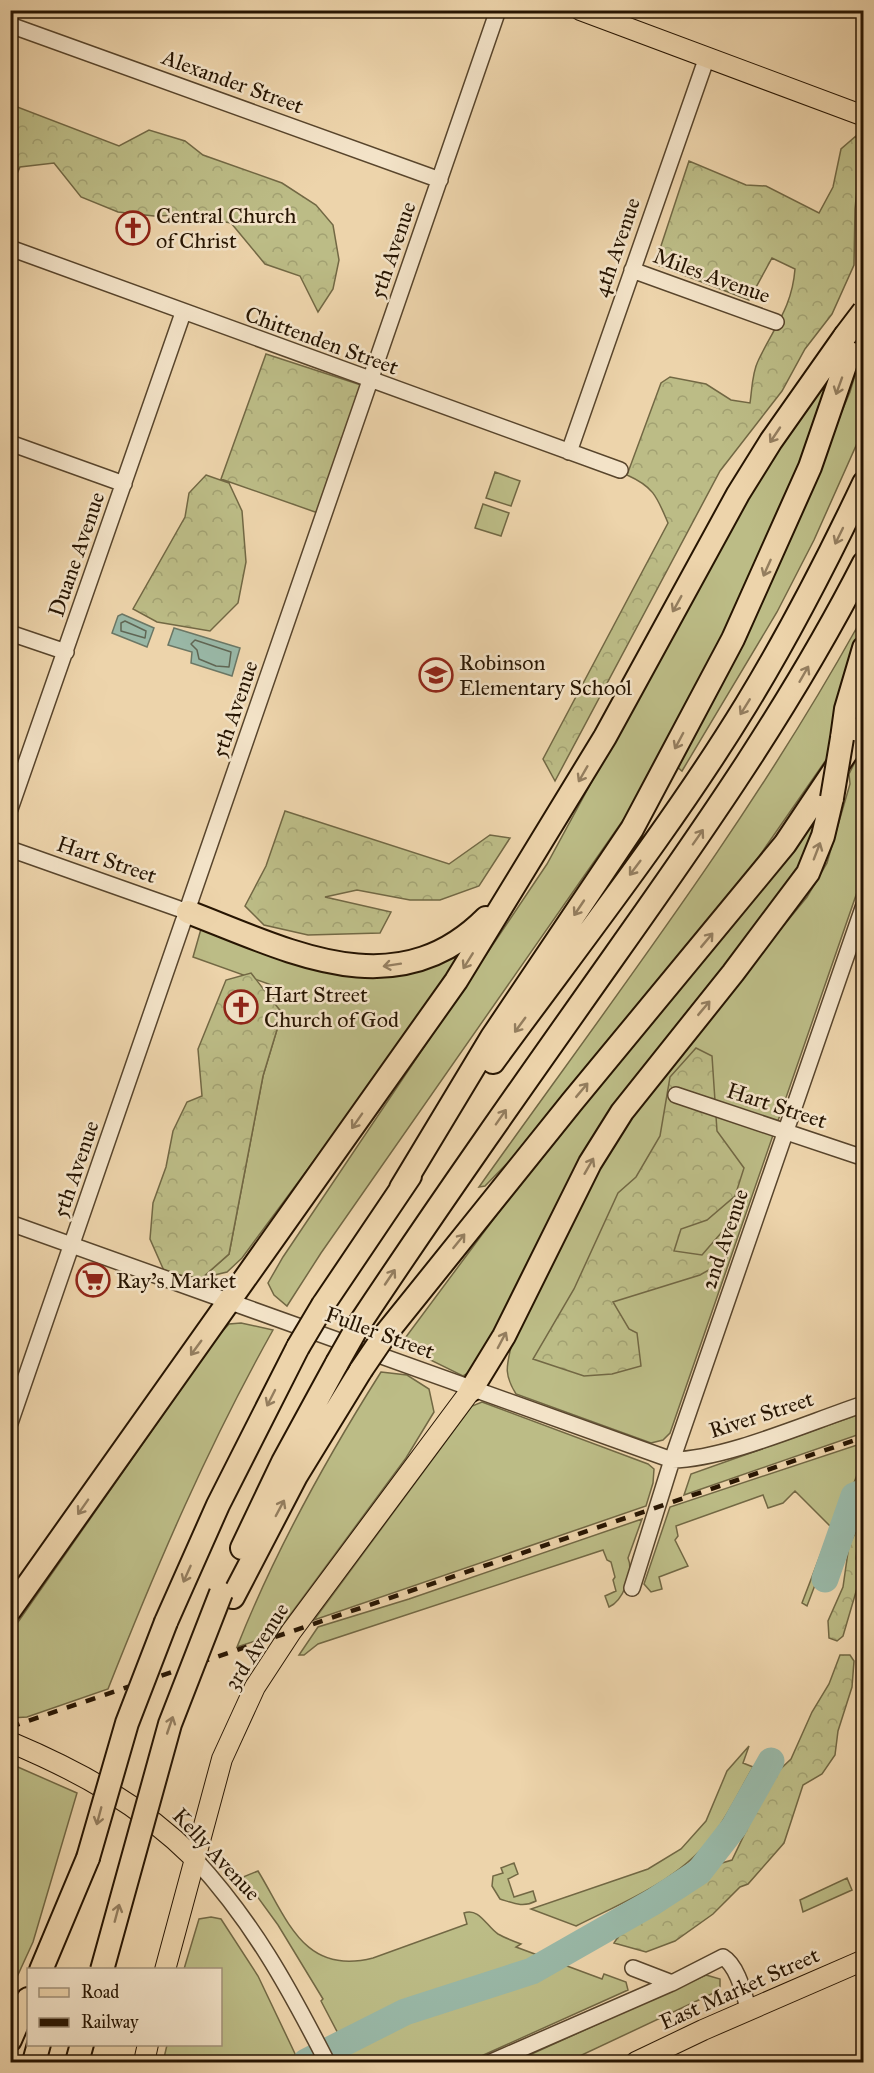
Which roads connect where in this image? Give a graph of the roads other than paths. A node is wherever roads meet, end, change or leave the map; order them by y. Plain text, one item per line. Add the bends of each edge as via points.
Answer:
1 (498, 10) edge
2 (580, 10) edge
3 (10, 25) edge
4 (707, 57) junction
5 (864, 116) edge
6 (440, 180) junction
7 (10, 248) edge
8 (632, 270) junction
9 (864, 309) edge
10 (183, 313) junction
11 (776, 322) dead end
12 (370, 381) junction
13 (10, 443) edge
14 (569, 452) junction
15 (620, 470) dead end
16 (864, 483) edge
17 (124, 484) junction
18 (864, 563) edge
19 (10, 633) edge
20 (864, 648) edge
21 (66, 652) junction
22 (864, 726) edge
23 (10, 809) edge
24 (10, 849) edge
25 (511, 894) junction
26 (864, 905) edge
27 (188, 912) junction
28 (676, 1095) dead end
29 (784, 1133) junction
30 (864, 1158) edge
31 (401, 1188) junction
32 (10, 1223) edge
33 (73, 1245) junction
34 (230, 1300) junction
35 (471, 1389) junction
36 (864, 1404) edge
37 (10, 1423) edge
38 (672, 1460) junction
39 (632, 1588) dead end
40 (227, 1595) junction
41 (10, 1610) edge
42 (10, 1742) edge
43 (88, 1858) junction
44 (194, 1858) junction
45 (864, 1960) edge
46 (42, 1968) edge
47 (59, 1968) edge
48 (103, 1968) edge
49 (166, 1968) edge
50 (633, 1968) dead end
51 (672, 1983) junction
52 (27, 2001) edge
53 (749, 2012) junction
54 (10, 2040) edge
55 (38, 2046) edge
56 (81, 2046) edge
57 (88, 2046) edge
58 (148, 2046) edge
59 (34, 2062) edge
60 (77, 2062) edge
61 (86, 2062) edge
62 (144, 2062) edge
63 (327, 2062) edge
64 (491, 2062) edge
65 (636, 2062) edge

1 - 6 street, 5th Avenue
2 - 4 main road
3 - 6 street, Alexander Street
4 - 5 main road
4 - 8 street, 4th Avenue
6 - 12 street, 5th Avenue
7 - 10 street, Chittenden Street
8 - 11 street, Miles Avenue
8 - 14 street, 4th Avenue
9 -> 25 highway, bridge via 738,494 605,737
9 -> 31 highway via 810,467 728,650 632,829 492,1037
10 - 12 street, Chittenden Street
10 - 17 street, Duane Avenue
12 - 14 street, Chittenden Street
12 - 27 street, 5th Avenue
13 - 17 street
14 - 15 street, Chittenden Street
16 -> 31 highway via 795,621 694,786
17 - 21 street, Duane Avenue
40 -> 18 highway, bridge via 283,1462 358,1326 428,1220 731,791 804,674
19 - 21 street
35 -> 20 highway, bridge via 504,1336 590,1163 622,1112 734,973 808,873 823,836 846,709
21 - 23 street, Duane Avenue
40 -> 22 highway, bridge via 384,1336 785,844
24 - 27 street, Hart Street
25 -> 27 highway via 468,936 431,954 379,967 327,963
25 -> 34 highway via 456,981
26 - 29 street, 2nd Avenue
27 - 33 street, 5th Avenue
28 - 29 street, Hart Street
29 - 30 street, Hart Street
29 - 38 street, 2nd Avenue
31 -> 43 highway, bridge via 298,1347 218,1505 166,1622 127,1724
32 - 33 street, Fuller Street
33 - 34 street, Fuller Street
33 - 37 street, 5th Avenue
34 - 35 street, Fuller Street
34 -> 41 highway
35 - 38 street, Fuller Street
35 - 44 main road, 3rd Avenue via 291,1632 255,1687 222,1759
36 - 38 street, River Street via 733,1448
38 - 39 street, 2nd Avenue
48 -> 40 highway, bridge via 149,1793 191,1668
42 - 44 main road, Kelly Avenue via 62,1763 103,1786 148,1817
43 - 46 highway
43 - 47 highway
44 - 49 main road, 3rd Avenue
44 - 63 street, Kelly Avenue via 249,1924
45 - 53 main road, East Market Street
50 - 51 street
51 - 53 street via 723,1957 740,1985
51 - 64 street
52 - 54 highway
53 - 65 main road, East Market Street
55 - 59 highway
56 - 60 highway
57 - 61 highway
58 - 62 main road

